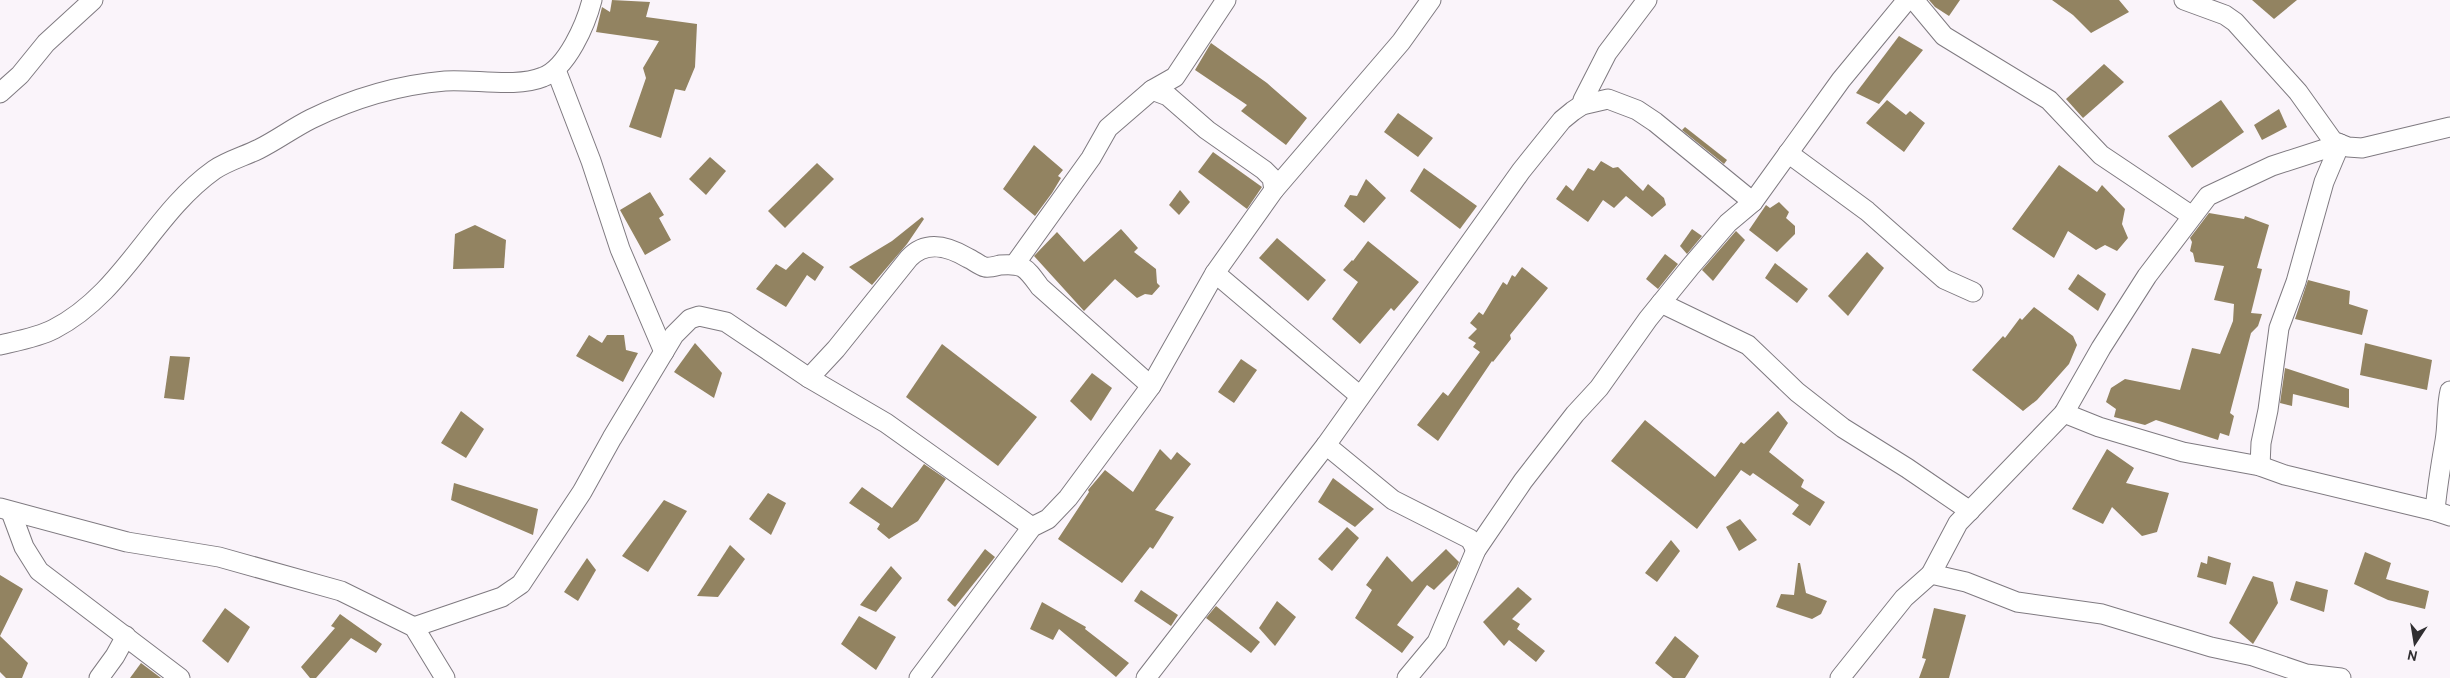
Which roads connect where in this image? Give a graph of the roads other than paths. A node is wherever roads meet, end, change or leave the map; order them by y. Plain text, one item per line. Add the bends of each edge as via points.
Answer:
1 (93, 0) edge
2 (592, 0) edge
3 (1226, 0) edge
4 (1431, 0) edge
5 (1647, 0) edge
6 (1907, 0) edge
7 (1914, 0) edge
8 (2186, 0) edge
9 (556, 70) junction
10 (1152, 90) junction
11 (0, 93) edge
12 (1582, 105) junction
13 (2450, 127) edge
14 (2340, 144) junction
15 (1788, 153) junction
16 (1274, 190) junction
17 (1753, 202) junction
18 (2192, 216) junction
19 (1015, 264) junction
20 (1215, 273) junction
21 (1973, 292) dead end
22 (1661, 303) junction
23 (0, 345) edge
24 (664, 352) junction
25 (809, 378) junction
26 (1151, 386) junction
27 (2450, 390) edge
28 (1360, 396) junction
29 (2064, 413) junction
30 (1326, 445) junction
31 (2260, 466) junction
32 (6, 510) edge
33 (1970, 511) junction
34 (2442, 514) edge
35 (1032, 527) junction
36 (1476, 550) junction
37 (1931, 574) junction
38 (414, 627) junction
39 (126, 636) junction
40 (99, 678) edge
41 (180, 678) edge
42 (445, 678) edge
43 (919, 678) edge
44 (1146, 678) edge
45 (1407, 678) edge
46 (1840, 678) edge
47 (2341, 678) edge

1 - 11 street via 46,43 20,75
2 - 9 street via 576,39
3 - 10 street via 1175,77
4 - 16 street via 1401,42
5 - 12 street via 1607,53
6 - 15 street via 1841,80
7 - 18 street via 1944,36 2049,100 2101,155
8 - 14 street via 2235,22 2298,92 2327,134
9 - 23 street via 526,82 445,81 397,88 367,95 310,119 260,149 215,170 162,221 111,284 75,315 53,330
9 - 24 street via 620,250
10 - 16 street via 1168,96 1207,130 1264,170 1272,178
10 - 19 street via 1108,128 1091,158
12 - 17 street via 1608,99 1637,110
12 - 28 street via 1562,120 1521,171
13 - 14 street via 2362,148
14 - 18 street via 2272,166 2208,196
14 - 31 street via 2324,182 2296,282 2279,328
15 - 17 street
15 - 21 street via 1867,211 1944,279
16 - 20 street
17 - 22 street via 1728,223
18 - 29 street via 2147,276
19 - 25 street via 984,267 962,254 937,246 920,248
19 - 26 street via 1027,268 1040,287
20 - 26 street
20 - 28 street
22 - 33 street via 1748,345 1797,392 1843,428
22 - 36 street via 1599,388 1523,481
24 - 25 street via 674,335 690,319 708,317 726,322
24 - 38 street via 582,492 521,584 502,597
25 - 35 street via 886,423
26 - 35 street via 1068,498 1048,519
27 - 34 street via 2437,480
28 - 30 street
29 - 31 street via 2183,452
29 - 33 street
30 - 36 street via 1393,500 1470,540
30 - 44 street
31 - 34 street
32 - 38 street via 127,542 219,557 295,577 341,591
32 - 39 street via 39,571
33 - 37 street via 1958,523
35 - 43 street
36 - 45 street via 1437,642
37 - 46 street via 1904,598
37 - 47 street via 1966,582 2017,602 2102,614 2306,674
38 - 42 street
39 - 40 street
39 - 41 street

